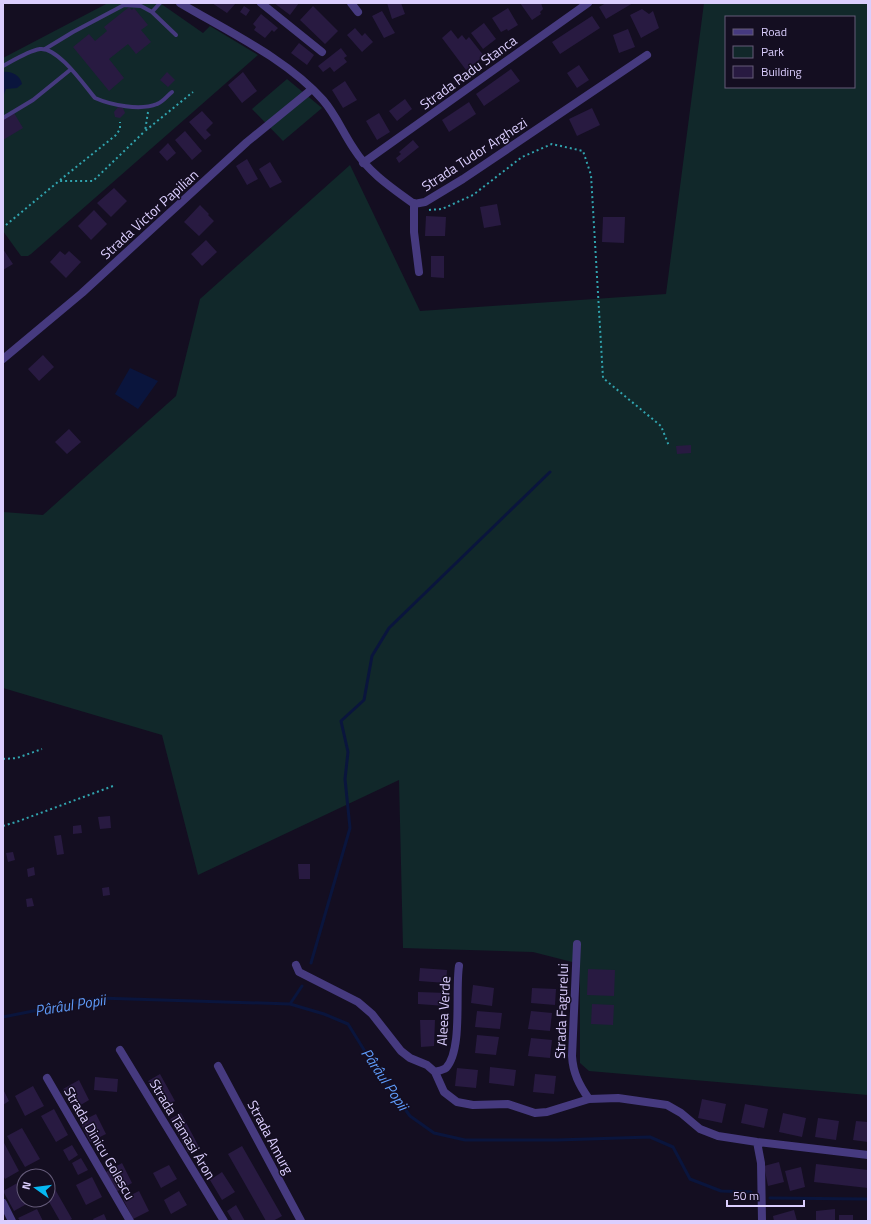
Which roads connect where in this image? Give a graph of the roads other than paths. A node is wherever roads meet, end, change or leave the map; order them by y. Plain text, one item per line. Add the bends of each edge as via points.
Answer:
1 (160, 3) edge
2 (180, 3) edge
3 (261, 3) edge
4 (351, 3) edge
5 (588, 3) edge
6 (152, 12) junction
7 (358, 12) dead end
8 (176, 35) dead end
9 (45, 49) junction
10 (322, 52) dead end
11 (647, 55) dead end
12 (3, 66) edge
13 (70, 70) junction
14 (312, 89) junction
15 (172, 92) dead end
16 (3, 118) edge
17 (363, 163) junction
18 (413, 205) junction
19 (419, 272) dead end
20 (3, 358) edge
21 (577, 944) dead end
22 (296, 965) dead end
23 (459, 966) dead end
24 (120, 1050) dead end
25 (218, 1066) dead end
26 (434, 1072) junction
27 (47, 1078) dead end
28 (589, 1099) junction
29 (757, 1142) junction
30 (868, 1156) edge
31 (3, 1203) edge
32 (12, 1221) edge
33 (130, 1221) edge
34 (224, 1221) edge
35 (301, 1221) edge
36 (762, 1221) edge

1 - 6 lane
2 - 14 street, Strada Tudor Arghezi via 274,59
3 - 10 street
4 - 7 street
5 - 17 street, Strada Radu Stanca
6 - 8 lane
6 - 9 lane via 141,6 124,5
9 - 12 lane via 34,51
9 - 13 lane via 55,53
11 - 18 street, Strada Tudor Arghezi via 463,179 425,202
13 - 15 lane via 95,98 114,104 130,106 159,103
13 - 16 lane via 33,100
14 - 17 street, Strada Tudor Arghezi via 333,114
14 - 20 street, Strada Victor Papilian via 247,142 82,293
17 - 18 street, Strada Tudor Arghezi
18 - 19 street
21 - 28 street, Strada Fagurelui via 573,1070
22 - 26 street via 299,972 309,978 358,1002 372,1014 401,1051 427,1065
23 - 26 street, Aleea Verde via 455,1052 445,1069
24 - 34 street, Strada Támasi Áron
25 - 35 street, Strada Amurg
26 - 28 street via 444,1092 457,1102 466,1104 508,1104 535,1113 548,1112
27 - 33 street, Strada Dinicu Golescu
28 - 29 street via 618,1098 667,1105 700,1129 718,1136
29 - 30 street
29 - 36 street via 761,1164
31 - 32 street

